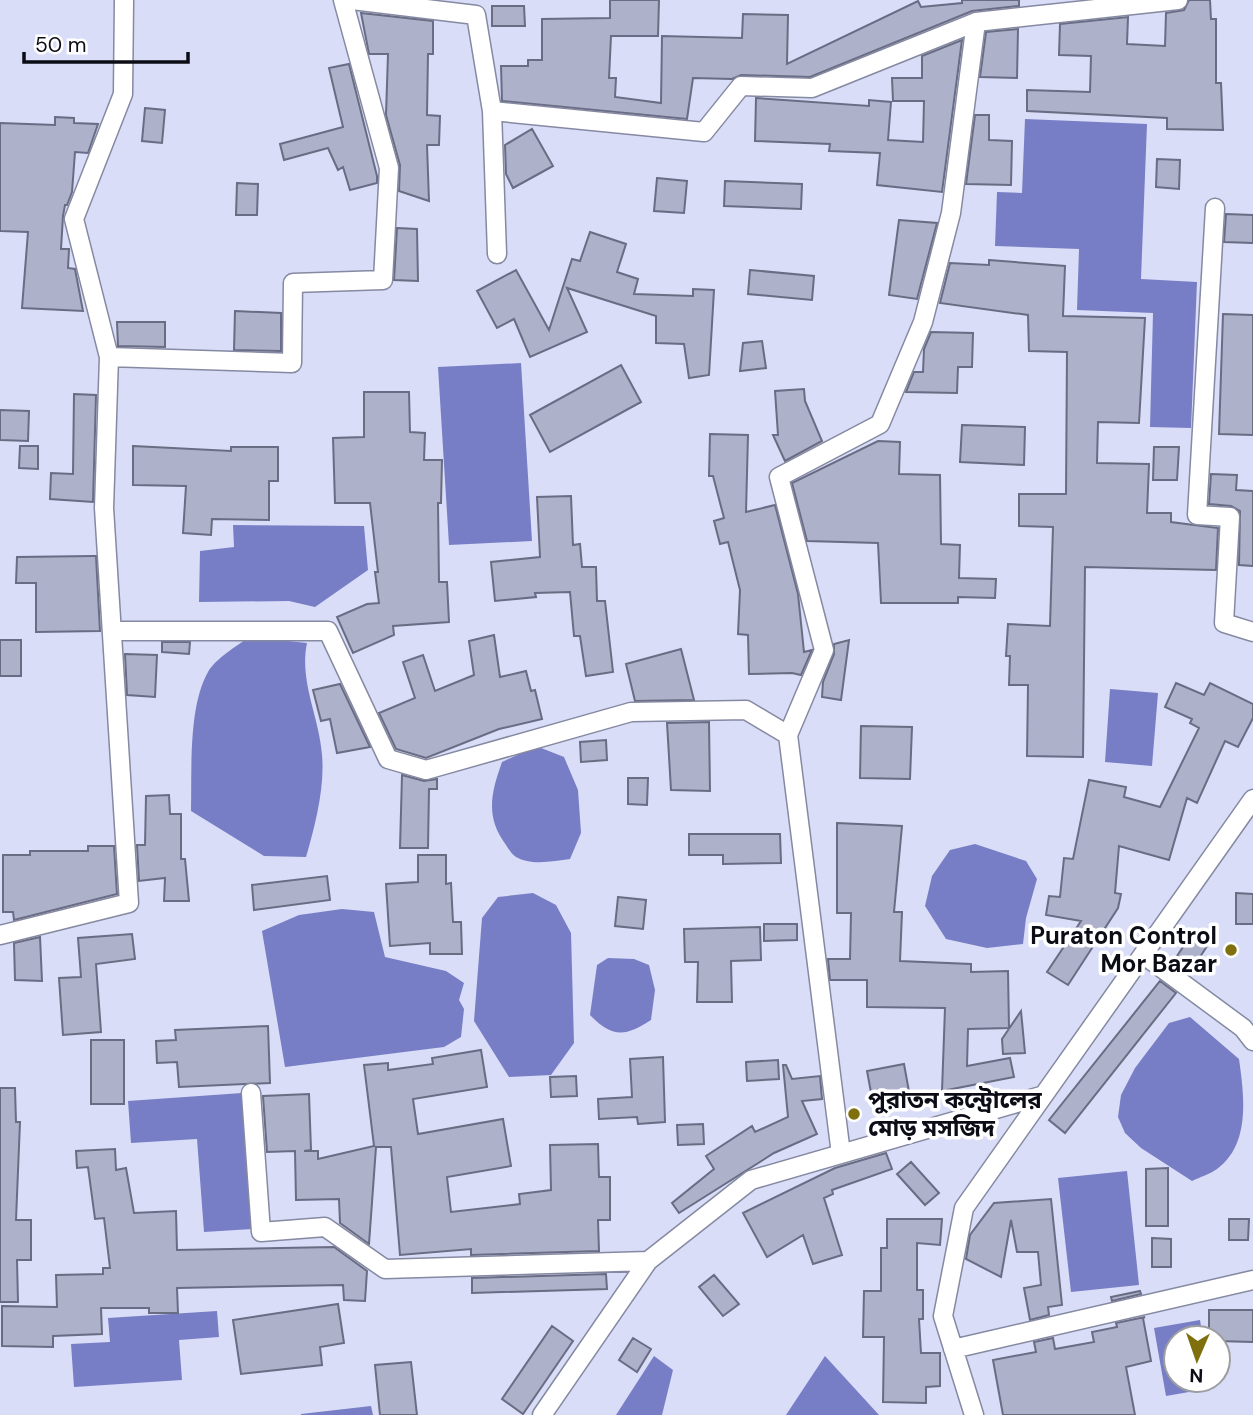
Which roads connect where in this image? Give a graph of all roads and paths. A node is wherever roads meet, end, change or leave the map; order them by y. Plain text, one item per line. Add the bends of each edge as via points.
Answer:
1 (124, 0) edge
2 (344, 0) edge
3 (352, 0) edge
4 (1178, 0) edge
5 (976, 23) junction
6 (492, 111) junction
7 (1215, 208) dead end
8 (497, 254) dead end
9 (109, 357) junction
10 (112, 631) junction
11 (1253, 632) edge
12 (788, 735) junction
13 (1253, 799) edge
14 (0, 935) edge
15 (1144, 955) junction
16 (1253, 1041) edge
17 (251, 1093) dead end
18 (1041, 1096) junction
19 (841, 1154) junction
20 (648, 1261) junction
21 (1253, 1280) edge
22 (953, 1349) junction
23 (542, 1415) edge
24 (974, 1415) edge

1 - 9 street via 123,94 74,219
2 - 9 street via 390,168 383,280 293,283 292,363
3 - 6 street via 476,15
4 - 5 street
5 - 6 street via 812,88 741,86 704,132
5 - 12 street via 951,213 923,322 880,425 779,477 824,650
6 - 8 street
7 - 11 street via 1197,515 1230,517 1224,623
9 - 10 street via 104,508
10 - 12 street via 328,631 388,760 426,770 631,712 746,710
10 - 14 street via 129,903
12 - 19 street
13 - 15 street
15 - 16 street via 1243,1028
15 - 18 street
17 - 20 street via 261,1232 324,1227 385,1269
18 - 19 street
18 - 22 street via 964,1208 943,1317
19 - 20 street via 751,1180
20 - 23 street
21 - 22 street
22 - 24 street

